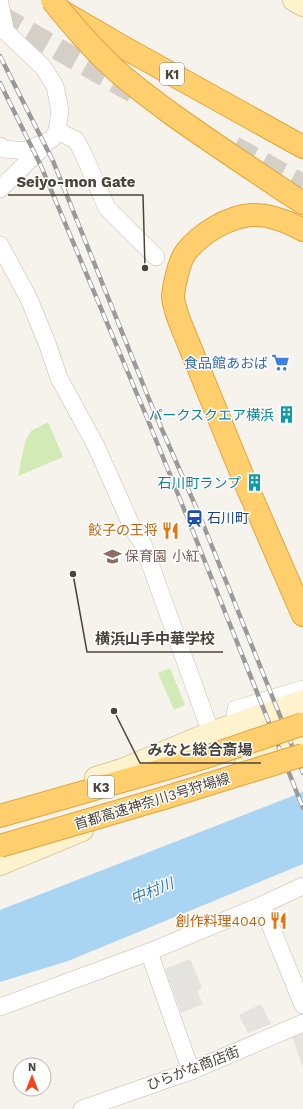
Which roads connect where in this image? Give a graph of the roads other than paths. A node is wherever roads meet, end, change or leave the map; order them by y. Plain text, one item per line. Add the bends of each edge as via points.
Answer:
1 (43, 0) edge
2 (52, 0) edge
3 (294, 0) edge
4 (303, 5) edge
5 (0, 8) edge
6 (54, 135) junction
7 (0, 146) edge
8 (303, 147) edge
9 (0, 189) edge
10 (303, 203) edge
11 (303, 230) edge
12 (0, 245) edge
13 (156, 257) dead end
14 (303, 614) edge
15 (303, 689) edge
16 (303, 701) edge
17 (303, 724) edge
18 (234, 725) junction
19 (211, 733) junction
20 (303, 740) edge
21 (303, 754) edge
22 (252, 762) junction
23 (0, 810) edge
24 (0, 816) edge
25 (0, 846) edge
26 (0, 864) edge
27 (303, 886) edge
28 (262, 905) junction
29 (149, 952) junction
30 (303, 1005) edge
31 (0, 1007) edge
32 (303, 1023) edge
33 (191, 1071) junction
34 (82, 1109) edge

1 - 8 highway, K1, bridge
2 - 10 highway, bridge via 95,50 150,98
3 - 4 street
5 - 6 street via 6,32 43,67 55,86 60,111
6 - 7 street via 25,151 4,149
6 - 9 street
6 - 13 street via 76,140 107,208
11 - 14 highway via 273,217 250,215 228,220 204,234 185,253 176,276 173,297 179,320 245,482
12 - 19 street via 29,299 59,378 96,446 133,528 143,544
15 - 18 street via 236,709
16 - 18 street
17 - 24 highway, 首都高速神奈川3号狩場線 / K3, bridge via 203,758
18 - 19 street
19 - 23 street via 122,770
20 - 22 street
21 - 22 street via 267,769
21 - 25 highway, 首都高速神奈川3号狩場線 / K3, bridge
22 - 26 street
27 - 28 street
28 - 29 street
28 - 30 street
29 - 31 street
29 - 33 street
32 - 33 street, ひらがな商店街
33 - 34 street, ひらがな商店街

